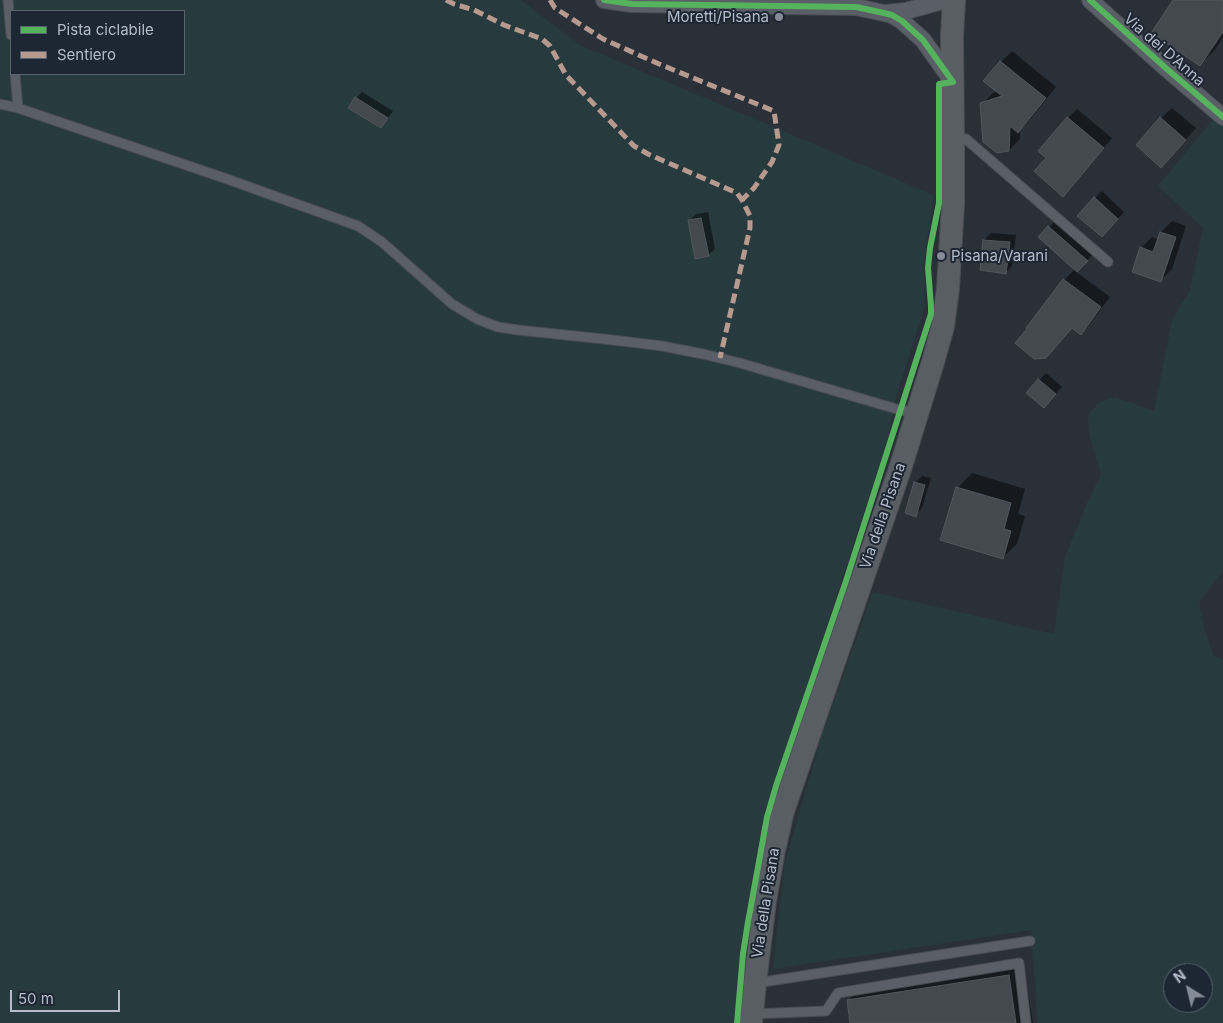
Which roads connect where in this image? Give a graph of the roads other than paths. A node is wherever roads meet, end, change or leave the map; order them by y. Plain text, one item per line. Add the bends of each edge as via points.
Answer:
1 (8, 0) edge
2 (604, 0) edge
3 (946, 0) edge
4 (954, 0) edge
5 (1090, 0) edge
6 (884, 13) junction
7 (10, 23) edge
8 (15, 75) edge
9 (953, 82) junction
10 (0, 104) edge
11 (18, 108) junction
12 (1223, 117) edge
13 (954, 141) junction
14 (1108, 262) dead end
15 (917, 413) junction
16 (1030, 941) dead end
17 (755, 984) junction
18 (752, 1019) edge
19 (1026, 1023) edge

1 - 7 lane
2 - 6 street via 632,4 856,8
3 - 6 street via 906,11
4 - 9 main road, Via della Pisana
5 - 12 street, Via dei D’Anna
6 - 9 street via 892,15 923,40
8 - 11 lane
9 - 13 main road, Via della Pisana
10 - 11 lane
11 - 15 lane via 358,226 382,242 452,304 498,327 704,354
13 - 14 lane via 966,139
13 - 15 main road, Via della Pisana via 946,308
15 - 17 main road, Via della Pisana via 783,811 774,850
16 - 17 lane
17 - 18 main road, Via della Pisana
18 - 19 lane via 826,1011 838,993 1019,963

